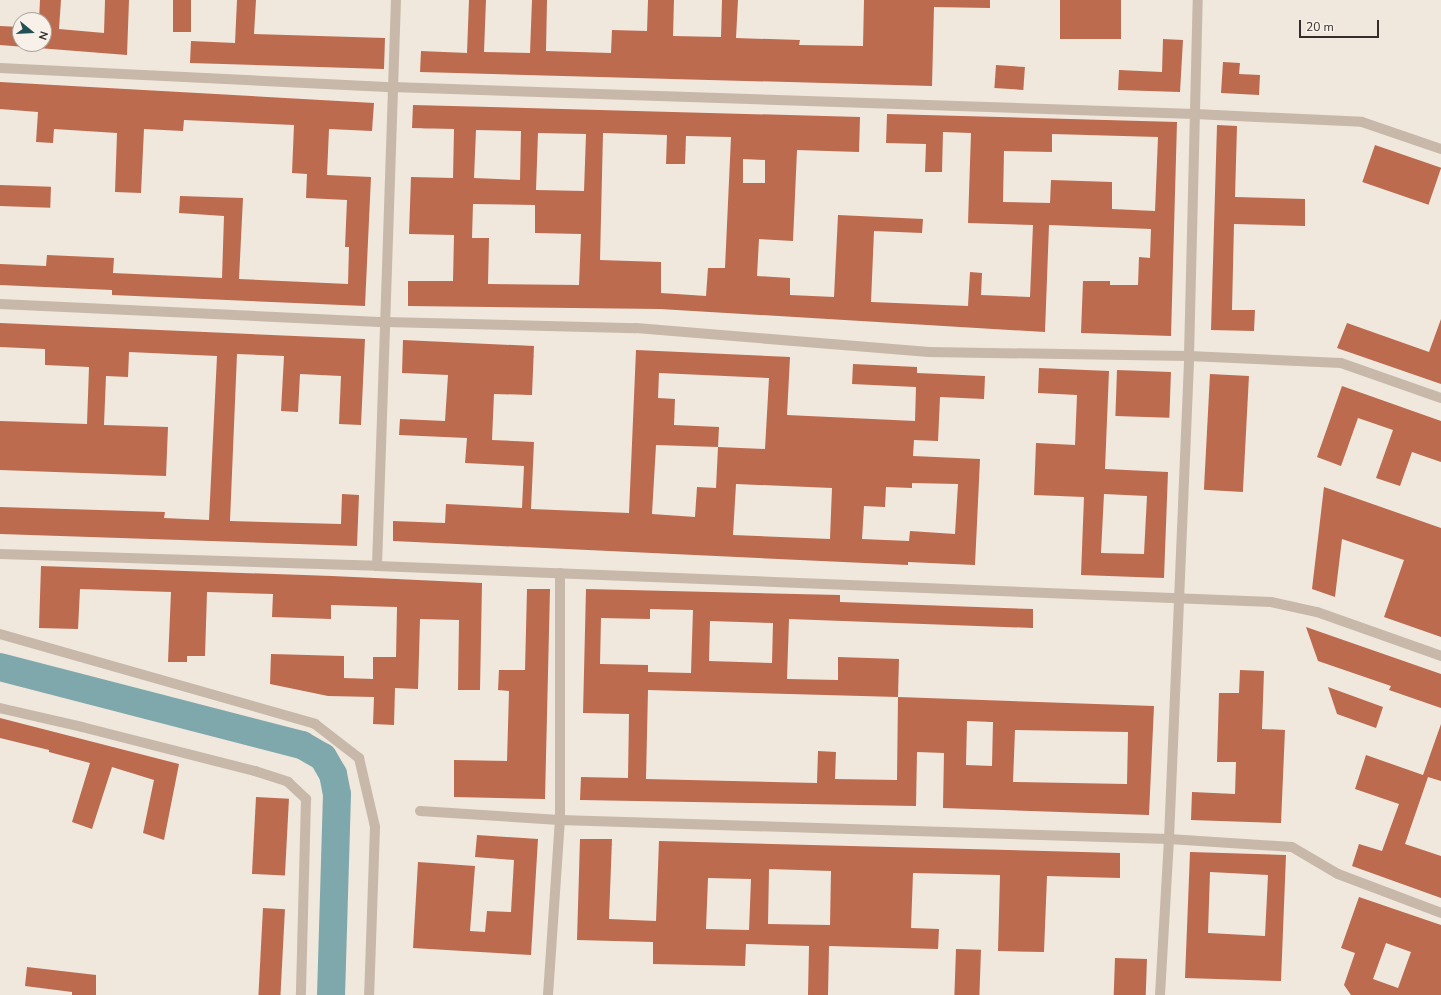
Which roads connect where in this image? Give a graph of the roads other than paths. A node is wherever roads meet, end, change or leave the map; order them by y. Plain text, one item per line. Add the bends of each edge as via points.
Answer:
1 (396, 0) edge
2 (1198, 0) edge
3 (0, 68) edge
4 (392, 87) junction
5 (1196, 114) junction
6 (1441, 149) edge
7 (0, 304) edge
8 (385, 322) junction
9 (1189, 356) junction
10 (1441, 398) edge
11 (0, 554) edge
12 (377, 566) junction
13 (560, 573) junction
14 (1178, 597) junction
15 (0, 634) edge
16 (1441, 656) edge
17 (0, 708) edge
18 (420, 811) dead end
19 (560, 820) junction
20 (1169, 839) junction
21 (1441, 912) edge
22 (301, 995) edge
23 (369, 995) edge
24 (548, 995) edge
25 (1160, 995) edge

1 - 4 street
2 - 5 street
3 - 4 street
4 - 5 street
4 - 8 street
5 - 6 street via 1362,122
5 - 9 street
7 - 8 street
8 - 9 street via 636,328 929,352
8 - 12 street
9 - 10 street via 1341,363
9 - 14 street
11 - 12 street
12 - 13 street
13 - 14 street
13 - 19 street
14 - 16 street via 1271,602 1317,612
14 - 20 street
15 - 23 street via 315,724 359,758 375,827
17 - 22 street via 255,771 288,782 306,799
18 - 19 street
19 - 20 street
19 - 24 street
20 - 21 street via 1292,846 1338,874
20 - 25 street

